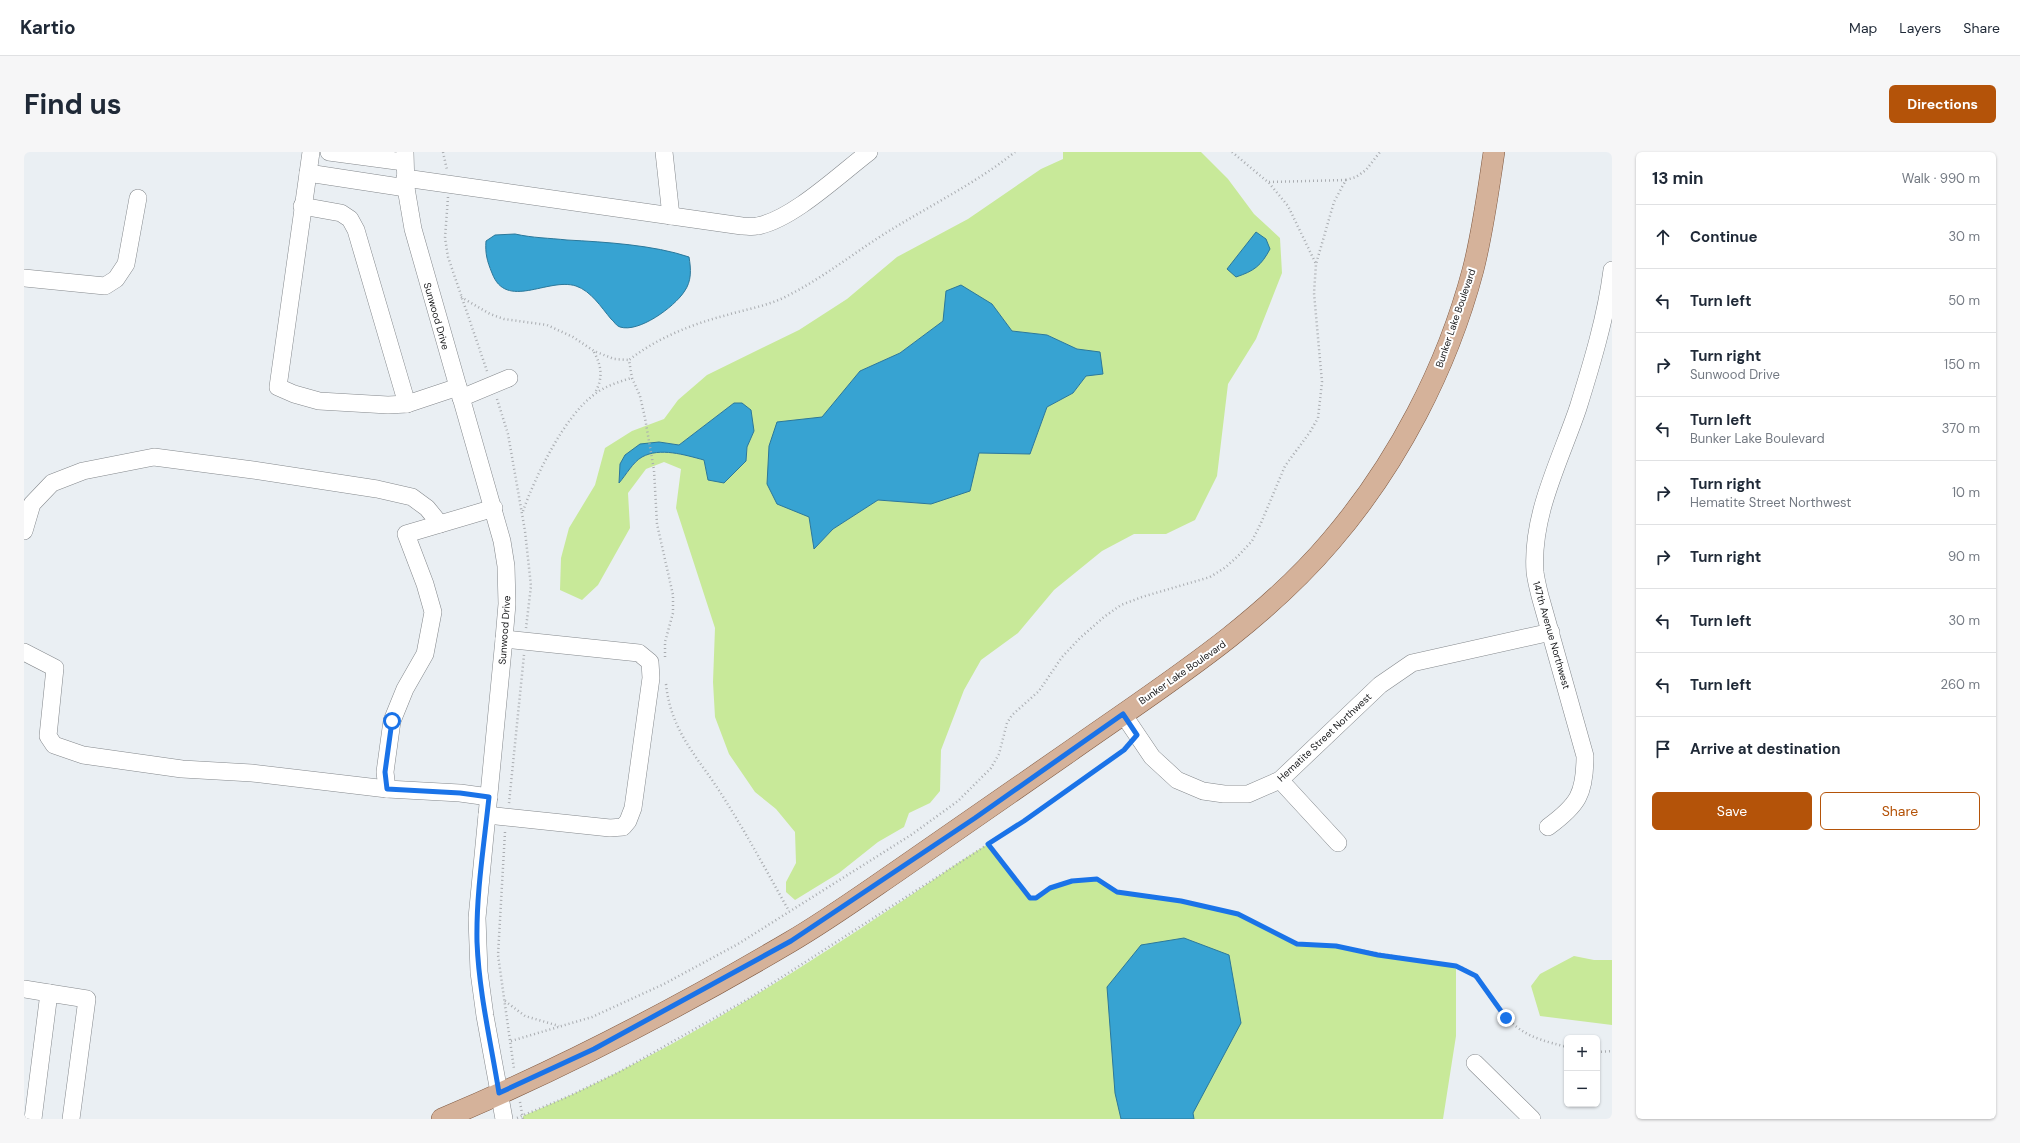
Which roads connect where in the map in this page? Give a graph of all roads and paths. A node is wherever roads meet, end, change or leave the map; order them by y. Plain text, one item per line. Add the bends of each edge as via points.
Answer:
1 (310, 152) edge
2 (329, 152) edge
3 (443, 152) edge
4 (664, 152) edge
5 (869, 152) edge
6 (1015, 152) edge
7 (1232, 152) edge
8 (1380, 152) edge
9 (1494, 152) edge
10 (405, 170) edge
11 (308, 173) junction
12 (448, 173) dead end
13 (1346, 180) junction
14 (1268, 182) junction
15 (138, 198) dead end
16 (302, 206) junction
17 (671, 216) junction
18 (1316, 264) junction
19 (1612, 270) edge
20 (24, 278) edge
21 (461, 297) dead end
22 (594, 351) junction
23 (629, 360) junction
24 (509, 378) dead end
25 (632, 378) junction
26 (460, 392) junction
27 (594, 394) junction
28 (407, 404) junction
29 (494, 508) junction
30 (522, 511) dead end
31 (440, 524) junction
32 (24, 531) edge
33 (1550, 632) junction
34 (504, 639) junction
35 (24, 652) edge
36 (665, 664) dead end
37 (666, 679) dead end
38 (1123, 714) junction
39 (1137, 735) junction
40 (1280, 780) junction
41 (387, 789) junction
42 (489, 797) junction
43 (487, 815) junction
44 (1548, 827) dead end
45 (1338, 843) dead end
46 (988, 844) junction
47 (789, 912) junction
48 (24, 989) edge
49 (48, 992) junction
50 (505, 1001) dead end
51 (560, 1027) junction
52 (1564, 1046) edge
53 (1612, 1051) edge
54 (1600, 1052) edge
55 (513, 1060) dead end
56 (1475, 1063) dead end
57 (499, 1093) junction
58 (33, 1119) edge
59 (71, 1119) edge
60 (442, 1119) edge
61 (504, 1119) edge
62 (523, 1119) edge
63 (1532, 1119) edge

1 - 11 street
2 - 10 street
3 - 12 path
4 - 17 street
5 - 17 street via 800,205 769,222 756,226 742,226
6 - 23 path via 991,170 940,199 788,296 760,307 692,326 642,350
7 - 14 path
8 - 13 path via 1366,170
9 - 38 main road, Bunker Lake Boulevard via 1472,272 1452,334 1420,407 1375,483 1332,540 1266,608 1224,642
10 - 11 street
10 - 17 street
10 - 26 street, Sunwood Drive via 421,258
11 - 16 street
13 - 14 path
13 - 18 path via 1334,202
14 - 18 path via 1291,211
15 - 20 street via 126,264 116,279 105,286
16 - 28 street via 341,213 350,219 356,230
16 - 28 street via 278,387 319,401 388,406
18 - 47 path via 1314,293 1322,382 1318,418 1285,466 1252,541 1226,567 1210,577 1142,597 1121,605 1104,617 1062,657 1039,691 1012,715 1007,723 999,754 991,768 958,801 910,835
19 - 33 street, 147th Avenue Northwest via 1597,345 1544,501 1536,548 1535,572
21 - 22 path via 497,316 547,325 560,330
22 - 23 path
22 - 27 path via 602,376
23 - 25 path
24 - 26 street
25 - 27 path
25 - 36 path via 640,396 645,418 654,470 657,524 673,595 673,613 665,642
26 - 28 street
26 - 29 street, Sunwood Drive
27 - 30 path via 573,417 545,460
29 - 31 street
29 - 34 street, Sunwood Drive via 506,566 507,604
31 - 32 street via 427,508 412,497 377,489 154,457 83,471 52,484 32,504
31 - 41 street via 406,534 433,612 425,654 405,689 392,721 385,772
33 - 40 street, Hematite Street Northwest via 1412,663 1380,685
33 - 44 street, 147th Avenue Northwest via 1578,727 1585,756 1585,768 1582,792 1568,813
34 - 42 street, Sunwood Drive
34 - 43 street via 639,653 650,662 651,678 632,808 623,827 610,828
35 - 41 street via 55,668 48,736 54,745 83,755 182,769 252,773
37 - 47 path via 668,700 688,747 725,799
38 - 39 street, Hematite Street Northwest
38 - 57 main road, Bunker Lake Boulevard via 791,941 594,1049
39 - 40 street, Hematite Street Northwest via 1164,770 1178,780 1203,791 1248,794
39 - 46 path via 1115,758
40 - 45 street
41 - 42 street
42 - 43 street, Sunwood Drive
43 - 57 street, Sunwood Drive via 478,904 477,944 485,1016
46 - 52 path via 1030,898 1036,898 1050,888 1072,881 1097,879 1117,892 1181,901 1238,914 1297,944 1336,946 1463,968 1476,976 1500,1011 1517,1029 1530,1036
46 - 62 path via 793,972 727,1012 619,1072 523,1116
47 - 51 path via 738,944 664,984 592,1017
48 - 49 street
49 - 58 street
49 - 59 street via 87,999
50 - 51 path via 525,1016
51 - 55 path via 511,1041
53 - 54 path
56 - 63 street
57 - 60 main road, Bunker Lake Boulevard
57 - 61 street, Sunwood Drive

